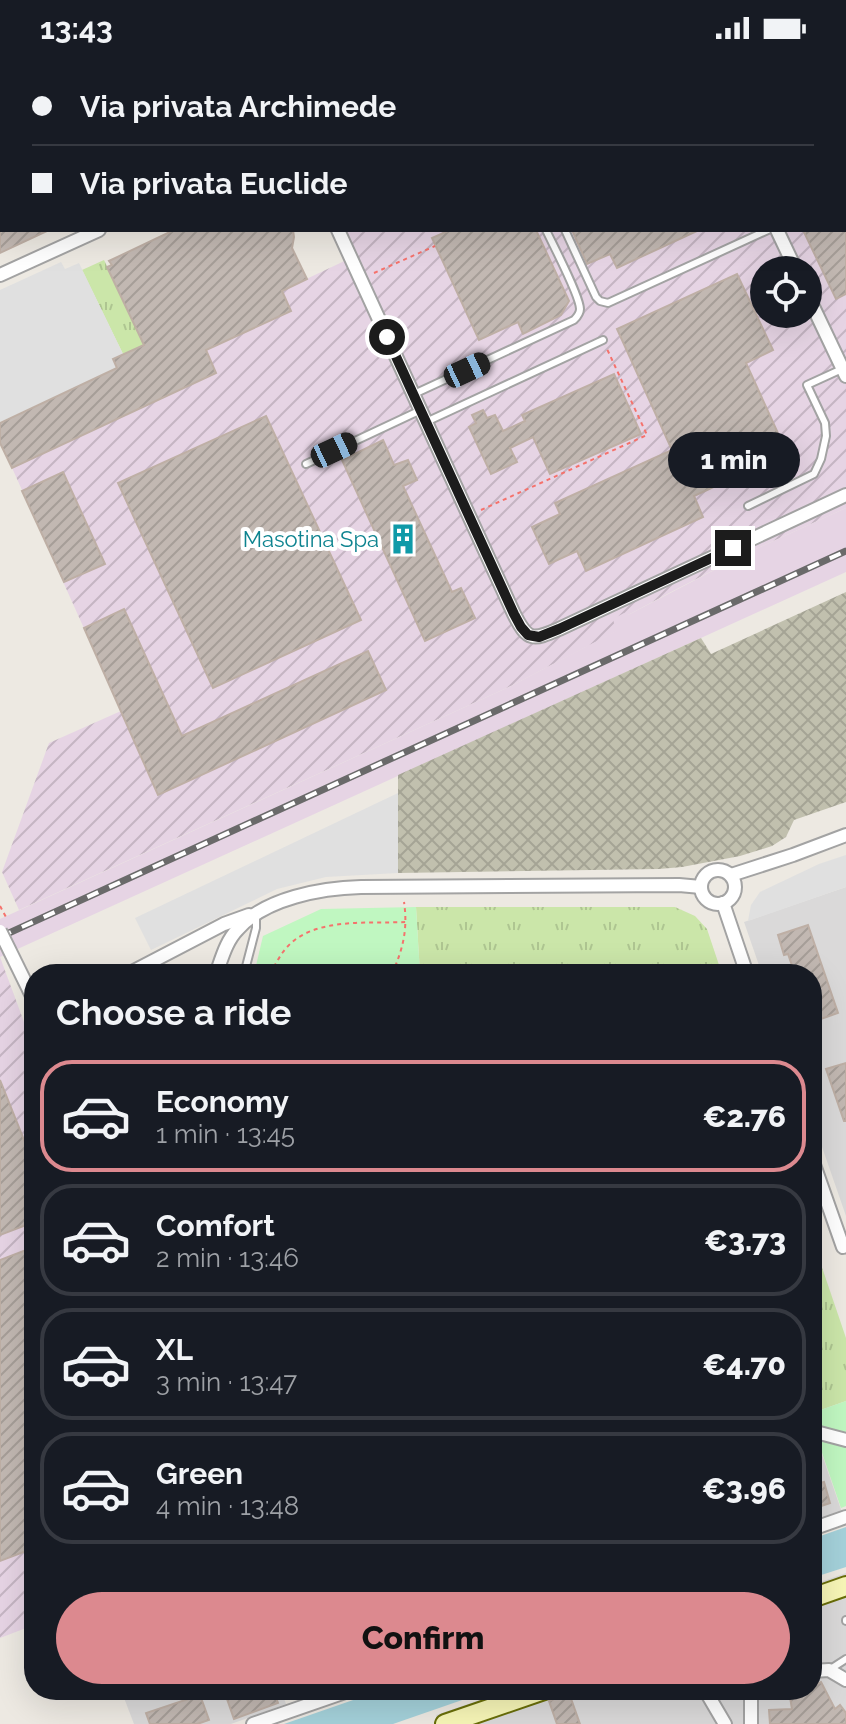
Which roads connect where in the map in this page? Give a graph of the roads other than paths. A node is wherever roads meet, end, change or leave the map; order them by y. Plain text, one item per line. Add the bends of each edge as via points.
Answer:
1 (95, 232) edge
2 (339, 232) edge
3 (547, 232) edge
4 (566, 232) edge
5 (764, 232) edge
6 (778, 232) edge
7 (789, 256) edge
8 (0, 275) edge
9 (822, 326) edge
10 (603, 340) road end
11 (844, 372) edge
12 (414, 394) junction
13 (423, 416) junction
14 (306, 464) dead end
15 (846, 495) edge
16 (748, 506) dead end
17 (846, 835) edge
18 (731, 875) junction
19 (701, 887) junction
20 (723, 903) junction
21 (256, 914) junction
22 (0, 931) edge
23 (147, 964) edge
24 (220, 964) edge
25 (247, 964) edge
26 (744, 964) edge
27 (24, 980) edge
28 (822, 1185) edge
29 (845, 1246) edge
30 (822, 1434) edge
31 (846, 1440) edge
32 (846, 1517) edge
33 (822, 1525) edge
34 (846, 1586) edge
35 (822, 1594) edge
36 (846, 1659) edge
37 (822, 1670) edge
38 (829, 1670) junction
39 (846, 1680) edge
40 (322, 1700) edge
41 (515, 1700) edge
42 (711, 1700) edge
43 (751, 1700) edge
44 (253, 1724) edge
45 (445, 1724) edge
46 (725, 1724) edge
47 (751, 1724) edge

1 - 8 street
2 - 12 street
3 - 12 lane via 579,314
4 - 5 lane via 596,297 608,303
6 - 7 street
9 - 11 street
10 - 13 lane
11 - 16 lane via 807,385 825,423 824,447 814,474
12 - 13 street
13 - 14 lane
13 - 15 street via 528,635 539,637 559,629
17 - 18 street
18 - 19 street via 709,872
18 - 20 street via 736,888
19 - 20 street via 708,900
19 - 21 street via 337,887
20 - 26 street
21 - 23 street via 224,924
21 - 24 street via 238,928
21 - 25 lane
22 - 27 street, bridge
28 - 29 street
30 - 31 street
32 - 33 street
34 - 35 main road
36 - 38 lane
37 - 38 street
38 - 39 street
40 - 44 street
41 - 45 main road
42 - 46 street
43 - 47 street

